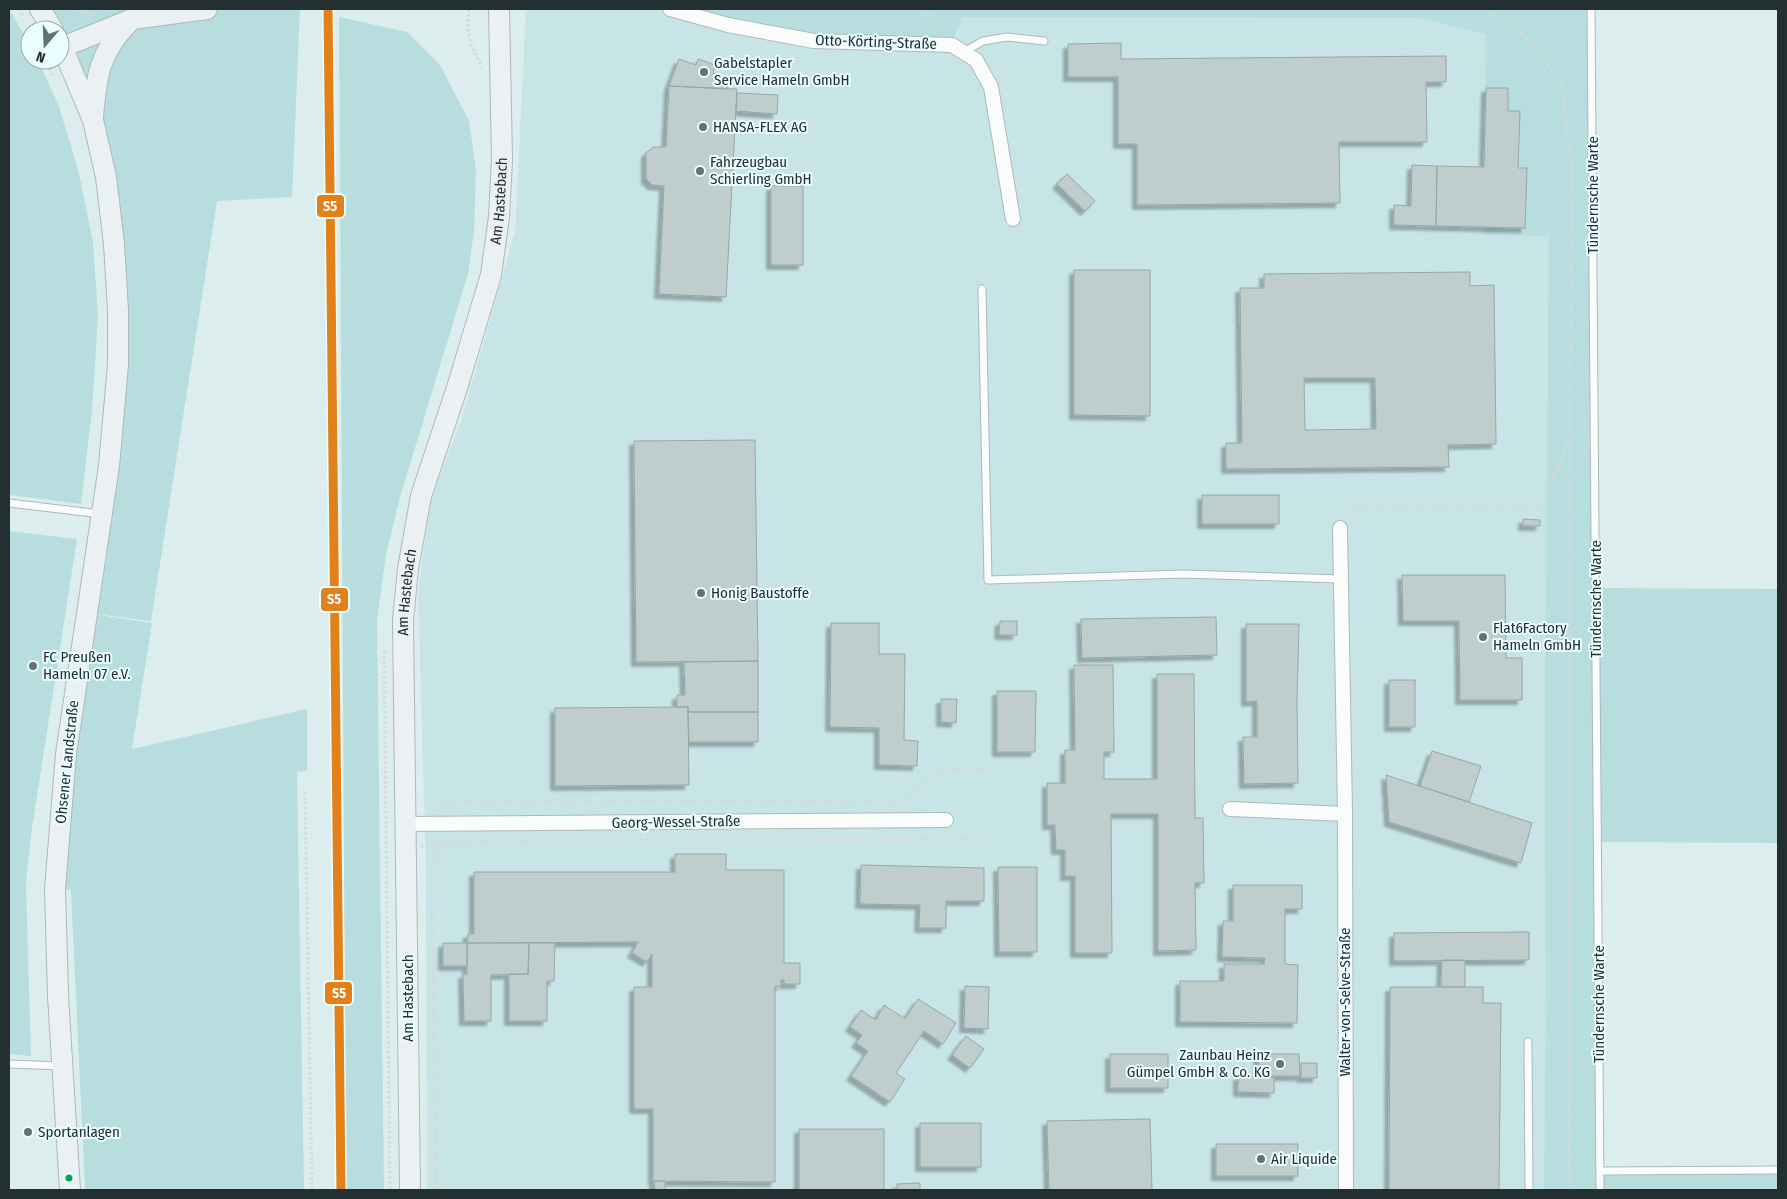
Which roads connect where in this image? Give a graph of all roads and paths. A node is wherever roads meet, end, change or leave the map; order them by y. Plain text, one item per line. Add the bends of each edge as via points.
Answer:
1 (18, 9) edge
2 (71, 9) edge
3 (207, 9) edge
4 (469, 9) edge
5 (500, 9) edge
6 (670, 9) edge
7 (919, 9) edge
8 (1480, 9) edge
9 (1591, 9) edge
10 (173, 11) edge
11 (31, 12) edge
12 (98, 13) dead end
13 (132, 19) junction
14 (41, 20) edge
15 (950, 36) dead end
16 (1044, 41) dead end
17 (70, 42) edge
18 (964, 53) junction
19 (70, 64) edge
20 (50, 70) edge
21 (482, 72) dead end
22 (54, 77) dead end
23 (93, 120) junction
24 (1013, 219) dead end
25 (982, 289) dead end
26 (1570, 438) junction
27 (9, 503) edge
28 (1341, 506) dead end
29 (101, 514) junction
30 (1340, 528) dead end
31 (1341, 578) junction
32 (384, 642) dead end
33 (990, 769) dead end
34 (305, 792) dead end
35 (1230, 809) dead end
36 (1345, 814) junction
37 (946, 820) dead end
38 (406, 824) junction
39 (440, 824) junction
40 (991, 839) dead end
41 (441, 847) junction
42 (1528, 1042) dead end
43 (9, 1064) edge
44 (62, 1066) junction
45 (1778, 1170) edge
46 (1600, 1171) junction
47 (70, 1190) edge
48 (312, 1190) edge
49 (390, 1190) edge
50 (410, 1190) edge
51 (436, 1190) edge
52 (1346, 1190) edge
53 (1529, 1190) edge
54 (1569, 1190) edge
55 (1600, 1190) edge

1 - 11 path
2 - 12 path
3 - 10 main road
4 - 21 path via 467,27
5 - 38 main road, Am Hastebach via 502,160 499,218 491,275 421,496 404,594
6 - 18 street, Otto-Körting-Straße via 728,25 814,41 952,45
7 - 15 path via 949,29
8 - 26 path, Tündernsche Warte via 1517,26 1561,82 1571,162
9 - 46 lane, Tündernsche Warte
10 - 13 main road
11 - 14 main road
13 - 17 main road
13 - 23 main road via 114,38 103,58 96,79
16 - 18 lane via 1007,37 983,41
18 - 24 street, Otto-Körting-Straße via 976,60 991,87
19 - 23 main road
20 - 22 path
23 - 29 main road, Ohsener Landstraße via 106,177 118,310 114,418
25 - 31 lane via 988,580 1183,574
26 - 28 path via 1542,506
26 - 54 path, Tündernsche Warte
27 - 29 lane
29 - 44 main road, Ohsener Landstraße via 66,754 55,889
30 - 31 street, Walter-von-Selve-Straße
31 - 36 street, Walter-von-Selve-Straße
32 - 49 path
33 - 39 path via 940,769 905,801 439,802
34 - 48 path
35 - 36 street
36 - 52 street, Walter-von-Selve-Straße
37 - 39 street, Georg-Wessel-Straße
38 - 39 street, Georg-Wessel-Straße
38 - 50 main road, Am Hastebach
39 - 41 path
40 - 41 path via 458,842
41 - 51 path via 432,864
42 - 53 lane
43 - 44 lane
44 - 47 main road, Ohsener Landstraße
45 - 46 lane
46 - 55 lane, Tündernsche Warte

